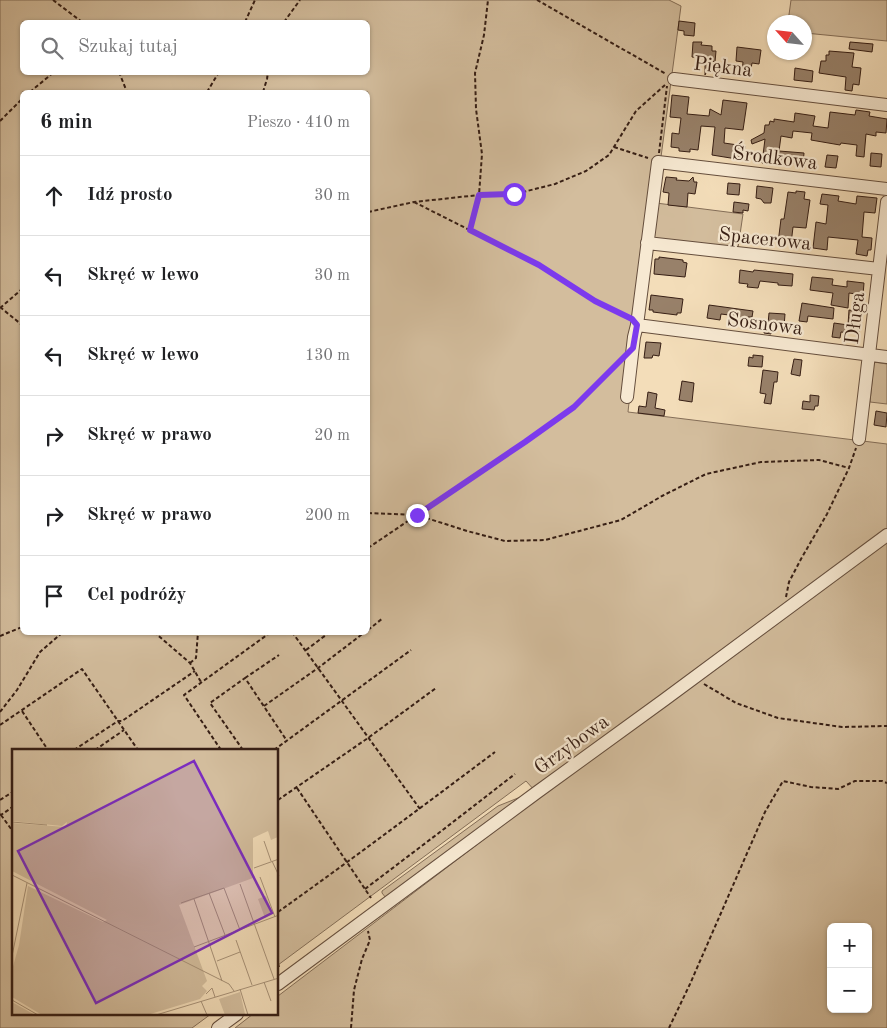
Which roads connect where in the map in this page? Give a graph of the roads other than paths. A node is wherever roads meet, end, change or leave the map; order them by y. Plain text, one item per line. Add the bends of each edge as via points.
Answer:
1 (674, 79) road end
2 (887, 105) edge
3 (887, 189) edge
4 (887, 202) edge
5 (647, 243) junction
6 (879, 269) junction
7 (637, 325) junction
8 (869, 355) junction
9 (887, 357) edge
10 (627, 397) dead end
11 (859, 439) road end
12 (887, 535) edge
13 (279, 983) edge
14 (234, 1016) edge
15 (218, 1028) edge

1 - 2 street, Piękna
3 - 5 street, Środkowa via 658,162
4 - 6 street, Długa
5 - 6 street, Spacerowa
5 - 7 street
6 - 8 street, Długa
7 - 8 street, Sosnowa
7 - 10 street
8 - 9 street, Sosnowa
8 - 11 street, Długa
12 - 13 street, Grzybowa
14 - 15 street

